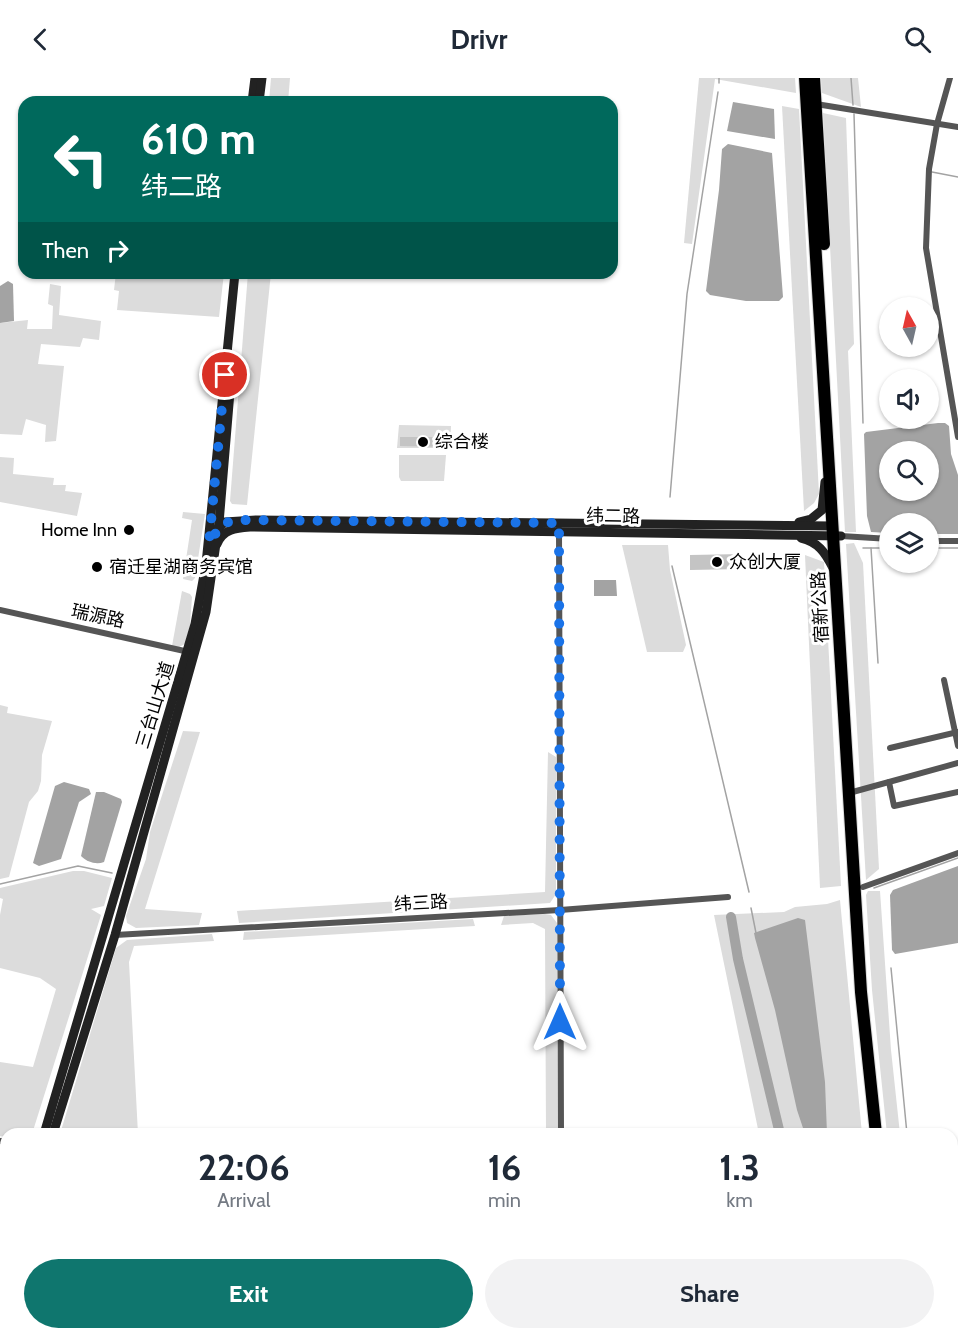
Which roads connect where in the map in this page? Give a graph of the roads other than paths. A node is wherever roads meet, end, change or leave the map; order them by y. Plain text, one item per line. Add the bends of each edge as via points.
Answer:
1 (255, 78) edge
2 (262, 78) edge
3 (805, 78) edge
4 (814, 78) edge
5 (950, 78) edge
6 (253, 96) edge
7 (260, 96) edge
8 (816, 104) junction
9 (937, 124) junction
10 (958, 127) edge
11 (234, 279) edge
12 (240, 279) edge
13 (826, 416) junction
14 (958, 436) edge
15 (222, 495) junction
16 (304, 520) junction
17 (774, 526) junction
18 (218, 528) junction
19 (559, 528) junction
20 (836, 533) junction
21 (762, 535) junction
22 (879, 538) edge
23 (939, 541) edge
24 (958, 541) edge
25 (212, 546) junction
26 (836, 573) junction
27 (0, 610) edge
28 (189, 652) junction
29 (944, 680) dead end
30 (957, 732) edge
31 (958, 747) edge
32 (890, 748) dead end
33 (958, 763) edge
34 (889, 782) junction
35 (853, 791) junction
36 (958, 792) edge
37 (958, 853) edge
38 (863, 887) junction
39 (728, 897) dead end
40 (560, 910) junction
41 (115, 935) junction
42 (46, 1128) edge
43 (55, 1128) edge
44 (561, 1128) edge
45 (875, 1128) edge
46 (883, 1128) edge

1 - 6 main road
2 - 7 main road
3 - 13 highway, 宿新公路
4 - 8 highway, 宿新公路
5 - 9 street
8 - 9 street
8 - 20 highway, 宿新公路
9 - 10 street
9 - 14 street via 928,177 926,248
11 - 25 main road, 三台山大道
12 - 15 main road
13 - 17 main road via 822,510 805,521
13 - 20 highway, 宿新公路
15 - 16 main road via 226,511 231,514
15 - 18 main road
16 - 18 main road, 纬二路 via 235,520
16 - 19 main road, 纬二路
17 - 19 main road, 纬二路
17 - 20 main road, 纬二路
18 - 25 main road
19 - 21 main road, 纬二路
19 - 25 main road, 纬二路 via 239,527 223,534
19 - 40 street
20 - 21 main road, 纬二路
20 - 22 street
20 - 26 highway, 宿新公路
20 - 35 highway, 宿新公路
21 - 26 main road via 811,541 822,549
23 - 24 street
25 - 28 main road, 三台山大道
25 - 41 main road, 三台山大道 via 206,612 196,653
26 - 35 highway, 宿新公路
27 - 28 street, 瑞源路
28 - 42 main road, 三台山大道
29 - 30 street
30 - 31 street
30 - 32 street
33 - 34 street
34 - 35 street
34 - 36 street via 894,806
35 - 38 highway, 宿新公路
35 - 45 highway, 宿新公路 via 861,992
37 - 38 street
38 - 46 highway, 宿新公路
39 - 40 street, 纬三路
40 - 41 street, 纬三路
40 - 44 street
41 - 43 main road, 三台山大道

